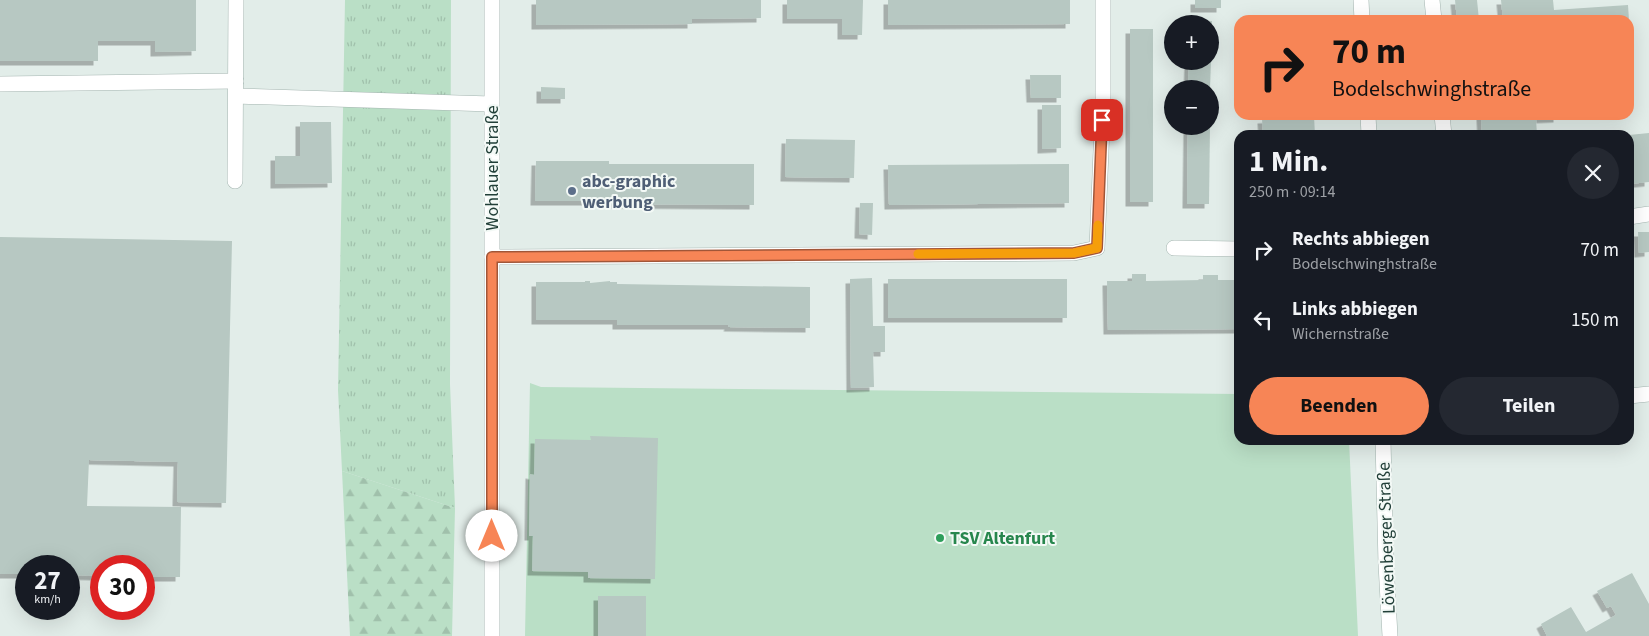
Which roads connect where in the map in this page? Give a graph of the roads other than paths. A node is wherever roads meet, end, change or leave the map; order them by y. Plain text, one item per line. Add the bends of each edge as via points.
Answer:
1 (236, 0) edge
2 (492, 0) edge
3 (1103, 0) edge
4 (1361, 0) edge
5 (1432, 0) edge
6 (1362, 15) edge
7 (1434, 15) edge
8 (0, 84) edge
9 (236, 88) junction
10 (491, 104) junction
11 (236, 182) dead end
12 (1649, 214) edge
13 (1634, 216) edge
14 (1174, 248) dead end
15 (1234, 249) edge
16 (492, 257) junction
17 (1649, 394) edge
18 (1634, 396) edge
19 (1383, 445) edge
20 (492, 636) edge
21 (1390, 636) edge

1 - 9 street
2 - 10 street, Wohlauer Straße
3 - 16 street via 1097,248 1074,253
4 - 6 street
5 - 7 street
8 - 9 street
9 - 10 street
9 - 11 street
10 - 16 street, Wohlauer Straße
12 - 13 street
14 - 15 street
16 - 20 street, Wohlauer Straße
17 - 18 street
19 - 21 street, Löwenberger Straße

